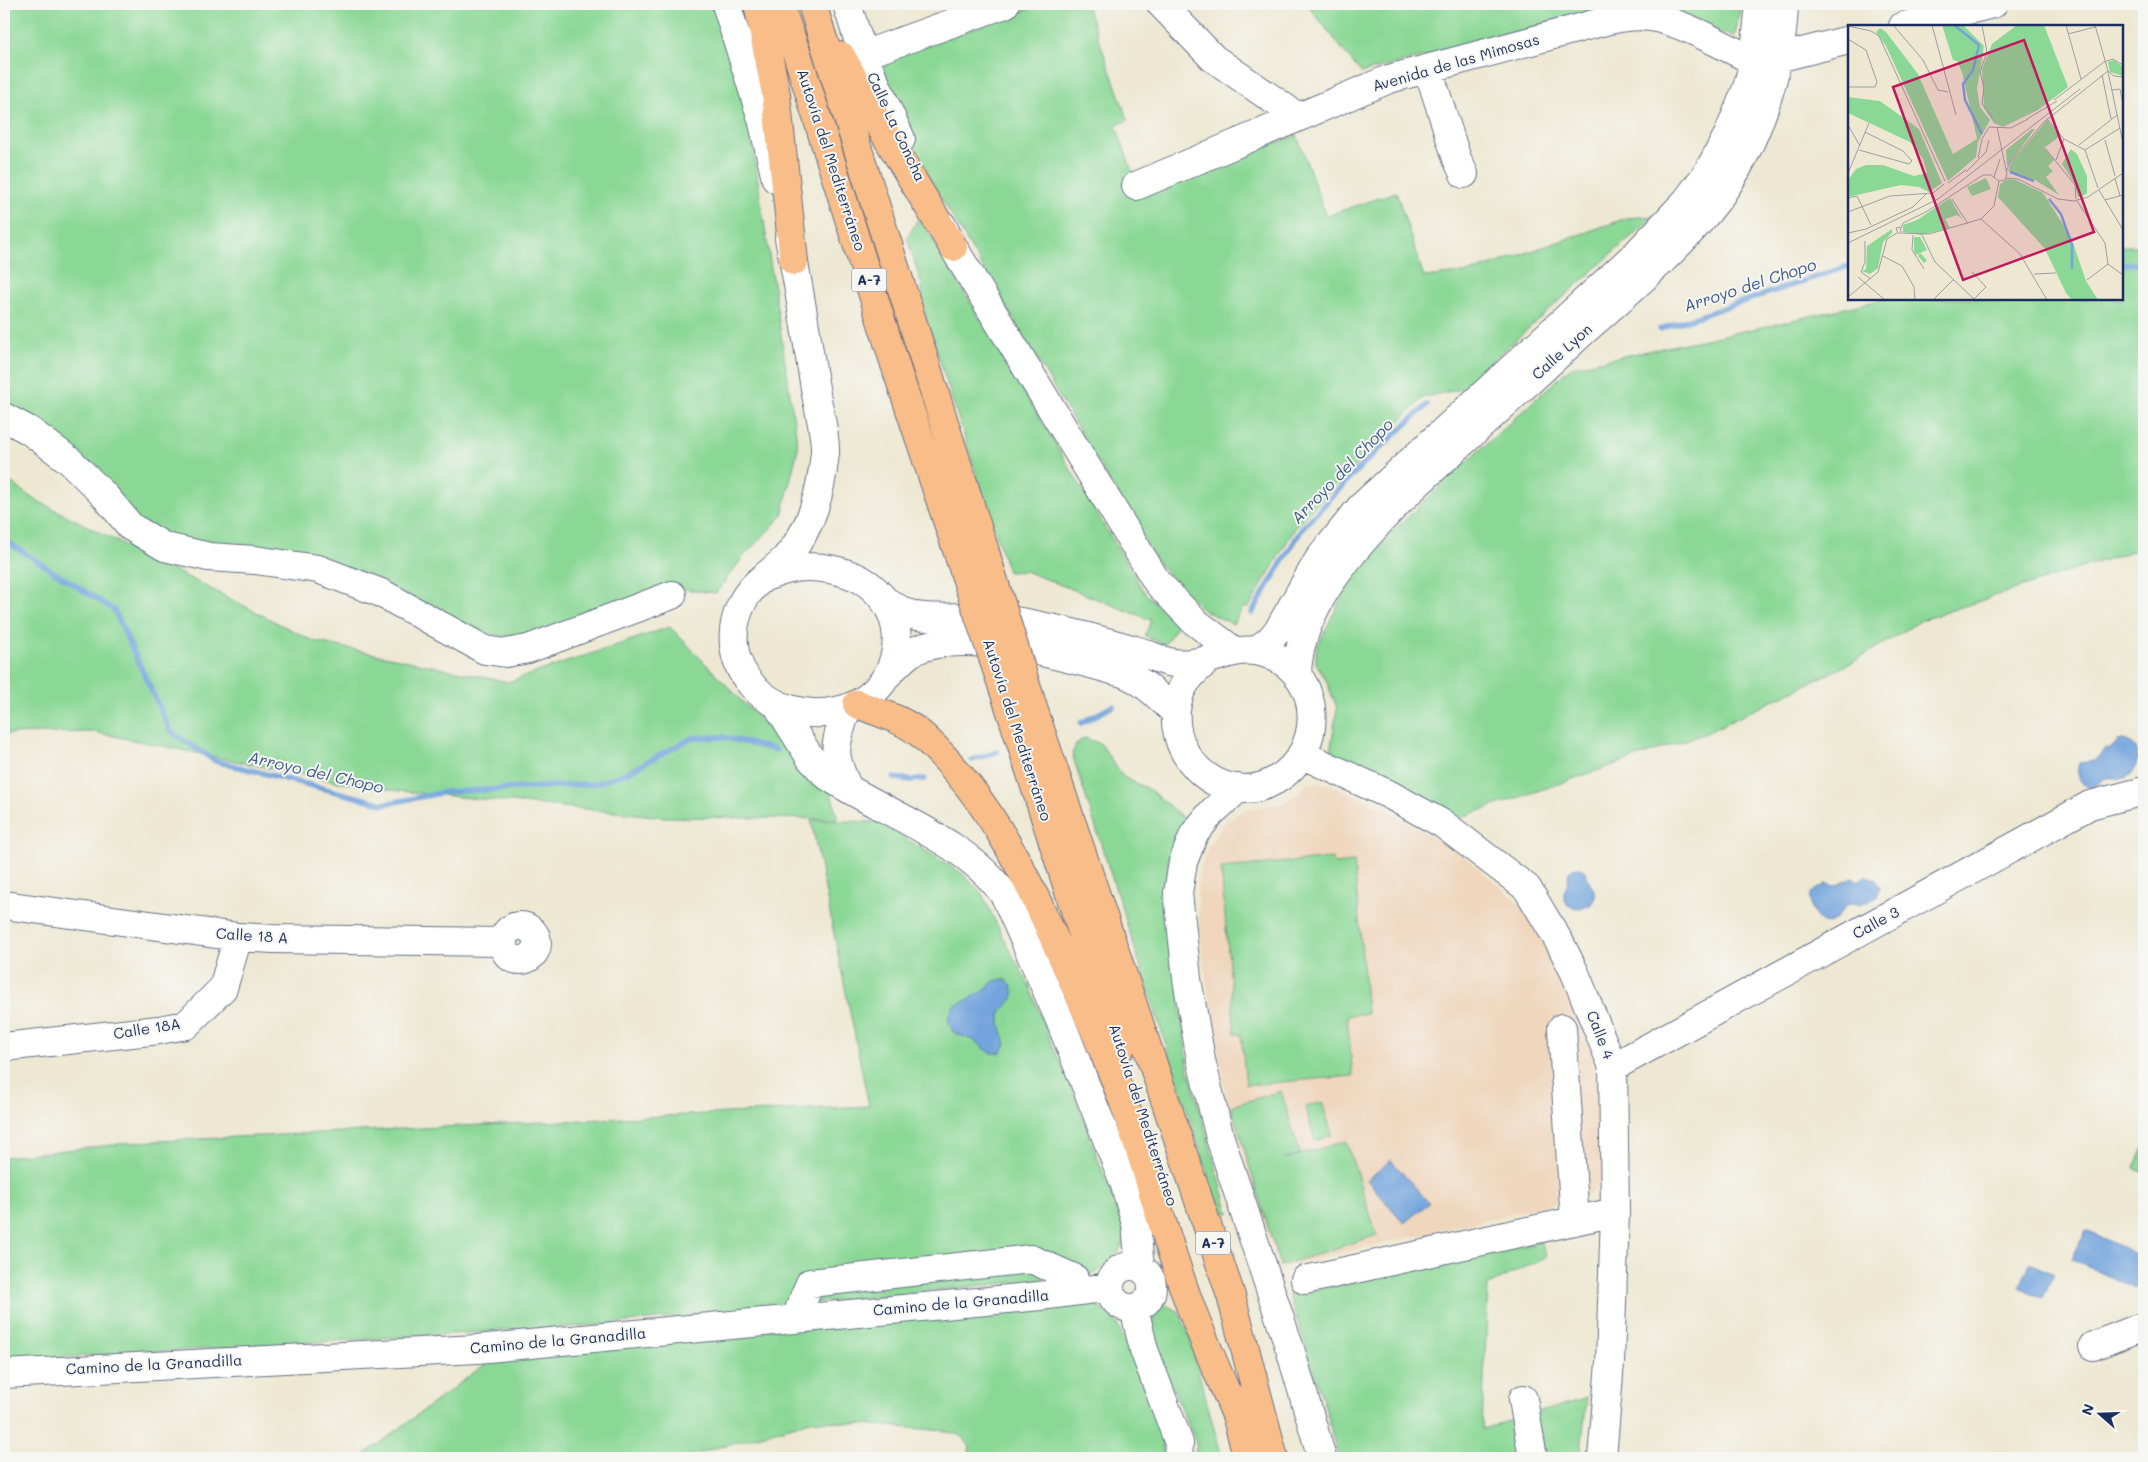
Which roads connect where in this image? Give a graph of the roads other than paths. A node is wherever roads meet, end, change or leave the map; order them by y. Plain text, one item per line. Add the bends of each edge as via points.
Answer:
1 (726, 4) edge
2 (758, 4) edge
3 (779, 4) edge
4 (812, 4) edge
5 (847, 4) edge
6 (1005, 4) edge
7 (1161, 4) edge
8 (1760, 4) edge
9 (1784, 4) edge
10 (1993, 4) edge
11 (1907, 25) edge
12 (1848, 40) edge
13 (864, 55) junction
14 (1766, 59) junction
15 (1428, 69) junction
16 (1298, 117) junction
17 (1464, 174) dead end
18 (1136, 186) dead end
19 (953, 247) junction
20 (794, 262) junction
21 (4, 417) edge
22 (972, 554) junction
23 (765, 577) junction
24 (672, 595) dead end
25 (884, 600) junction
26 (1233, 653) junction
27 (889, 673) junction
28 (1297, 675) junction
29 (776, 703) junction
30 (852, 706) junction
31 (1022, 710) junction
32 (1175, 712) junction
33 (1303, 755) junction
34 (848, 788) junction
35 (1239, 788) junction
36 (2144, 792) edge
37 (4, 905) edge
38 (238, 937) junction
39 (503, 942) dead end
40 (1562, 1028) dead end
41 (4, 1046) edge
42 (1613, 1067) junction
43 (1615, 1212) junction
44 (1575, 1221) junction
45 (1140, 1268) junction
46 (1305, 1280) dead end
47 (1110, 1287) junction
48 (1078, 1291) junction
49 (1134, 1308) junction
50 (796, 1318) junction
51 (2144, 1326) edge
52 (2093, 1346) dead end
53 (4, 1374) edge
54 (1523, 1399) dead end
55 (1236, 1415) junction
56 (1178, 1458) edge
57 (1248, 1458) edge
58 (1274, 1458) edge
59 (1322, 1458) edge
60 (1533, 1458) edge
61 (1602, 1458) edge

1 - 20 street via 762,120
2 - 20 highway via 776,94
3 - 22 highway, Autovía del Mediterráneo / A-7 via 898,371
4 - 19 highway
4 - 22 highway, Autovía del Mediterráneo / A-7
5 - 13 street, Calle La Concha
6 - 13 street
7 - 16 street via 1213,58
8 - 14 street, Calle Lyon
9 - 14 street, Calle Lyon
10 - 11 street
12 - 14 street
13 - 19 street, Calle La Concha via 882,102
14 - 15 street, Avenida de las Mimosas via 1672,22 1630,16
14 - 26 street, Calle Lyon via 1747,88 1728,135 1708,172 1688,200 1637,253 1361,507 1319,559 1269,641
14 - 28 street, Calle Lyon via 1764,105 1746,150 1708,212 1660,263 1409,491 1364,539 1347,559 1309,620 1298,656
15 - 16 street, Avenida de las Mimosas via 1389,79
15 - 17 street
16 - 18 street, Avenida de las Mimosas
19 - 26 street, Calle La Concha via 1156,582 1194,621
20 - 23 street via 825,450 818,496 804,534 786,558
21 - 24 street via 30,431 70,461 131,527 165,547 209,557 318,569 380,593 485,650 506,653 528,648
22 - 31 highway, Autovía del Mediterráneo / A-7, bridge
23 - 25 street via 807,567 833,570 867,583
23 - 29 street via 741,604 734,646 747,680 764,698
25 - 26 street via 916,616 996,618 1040,626 1137,650 1173,663 1189,664
25 - 27 street via 897,638 897,650
26 - 28 street via 1271,656
26 - 32 street via 1194,672 1181,690
27 - 30 street via 874,694
27 - 32 street via 911,653 932,644 959,642 1006,646 1123,673 1146,686
28 - 33 street via 1308,694 1313,714 1311,736
29 - 30 street via 812,713
29 - 34 street via 818,768
30 - 34 street via 837,738 836,753 837,764
30 - 55 highway via 903,722 924,736 983,805 1031,886 1106,1057 1191,1307
31 - 55 highway, Autovía del Mediterráneo / A-7 via 1199,1284
31 - 58 highway, Autovía del Mediterráneo / A-7 via 1231,1296
32 - 35 street via 1176,734 1184,754 1198,771 1217,783
33 - 35 street via 1275,781 1258,787
33 - 42 street, Calle 4 via 1390,795 1443,824 1527,888 1575,973
34 - 45 street via 978,865 1005,896 1059,1018 1124,1182 1136,1224
35 - 59 street via 1212,812 1194,834 1184,862 1178,893 1188,979 1201,1060 1220,1138 1290,1349
36 - 42 street, Calle 3 via 2090,805
37 - 38 street, Calle 18 A
38 - 39 street, Calle 18 A
38 - 41 street, Calle 18A via 223,988 186,1025
40 - 44 street
42 - 43 street, Calle 4
43 - 44 street
43 - 61 street, Calle 4 via 1610,1363
44 - 46 street
45 - 47 street via 1120,1270
45 - 49 street via 1150,1277 1152,1290 1146,1302
47 - 48 street, Camino de la Granadilla
47 - 49 street via 1115,1300
48 - 50 street, Camino de la Granadilla
48 - 50 street via 1074,1278 1031,1259 810,1283
49 - 56 street via 1144,1350 1179,1443
50 - 53 street, Camino de la Granadilla via 477,1349
51 - 52 street
54 - 60 street
55 - 57 highway, Autovía del Mediterráneo / A-7

